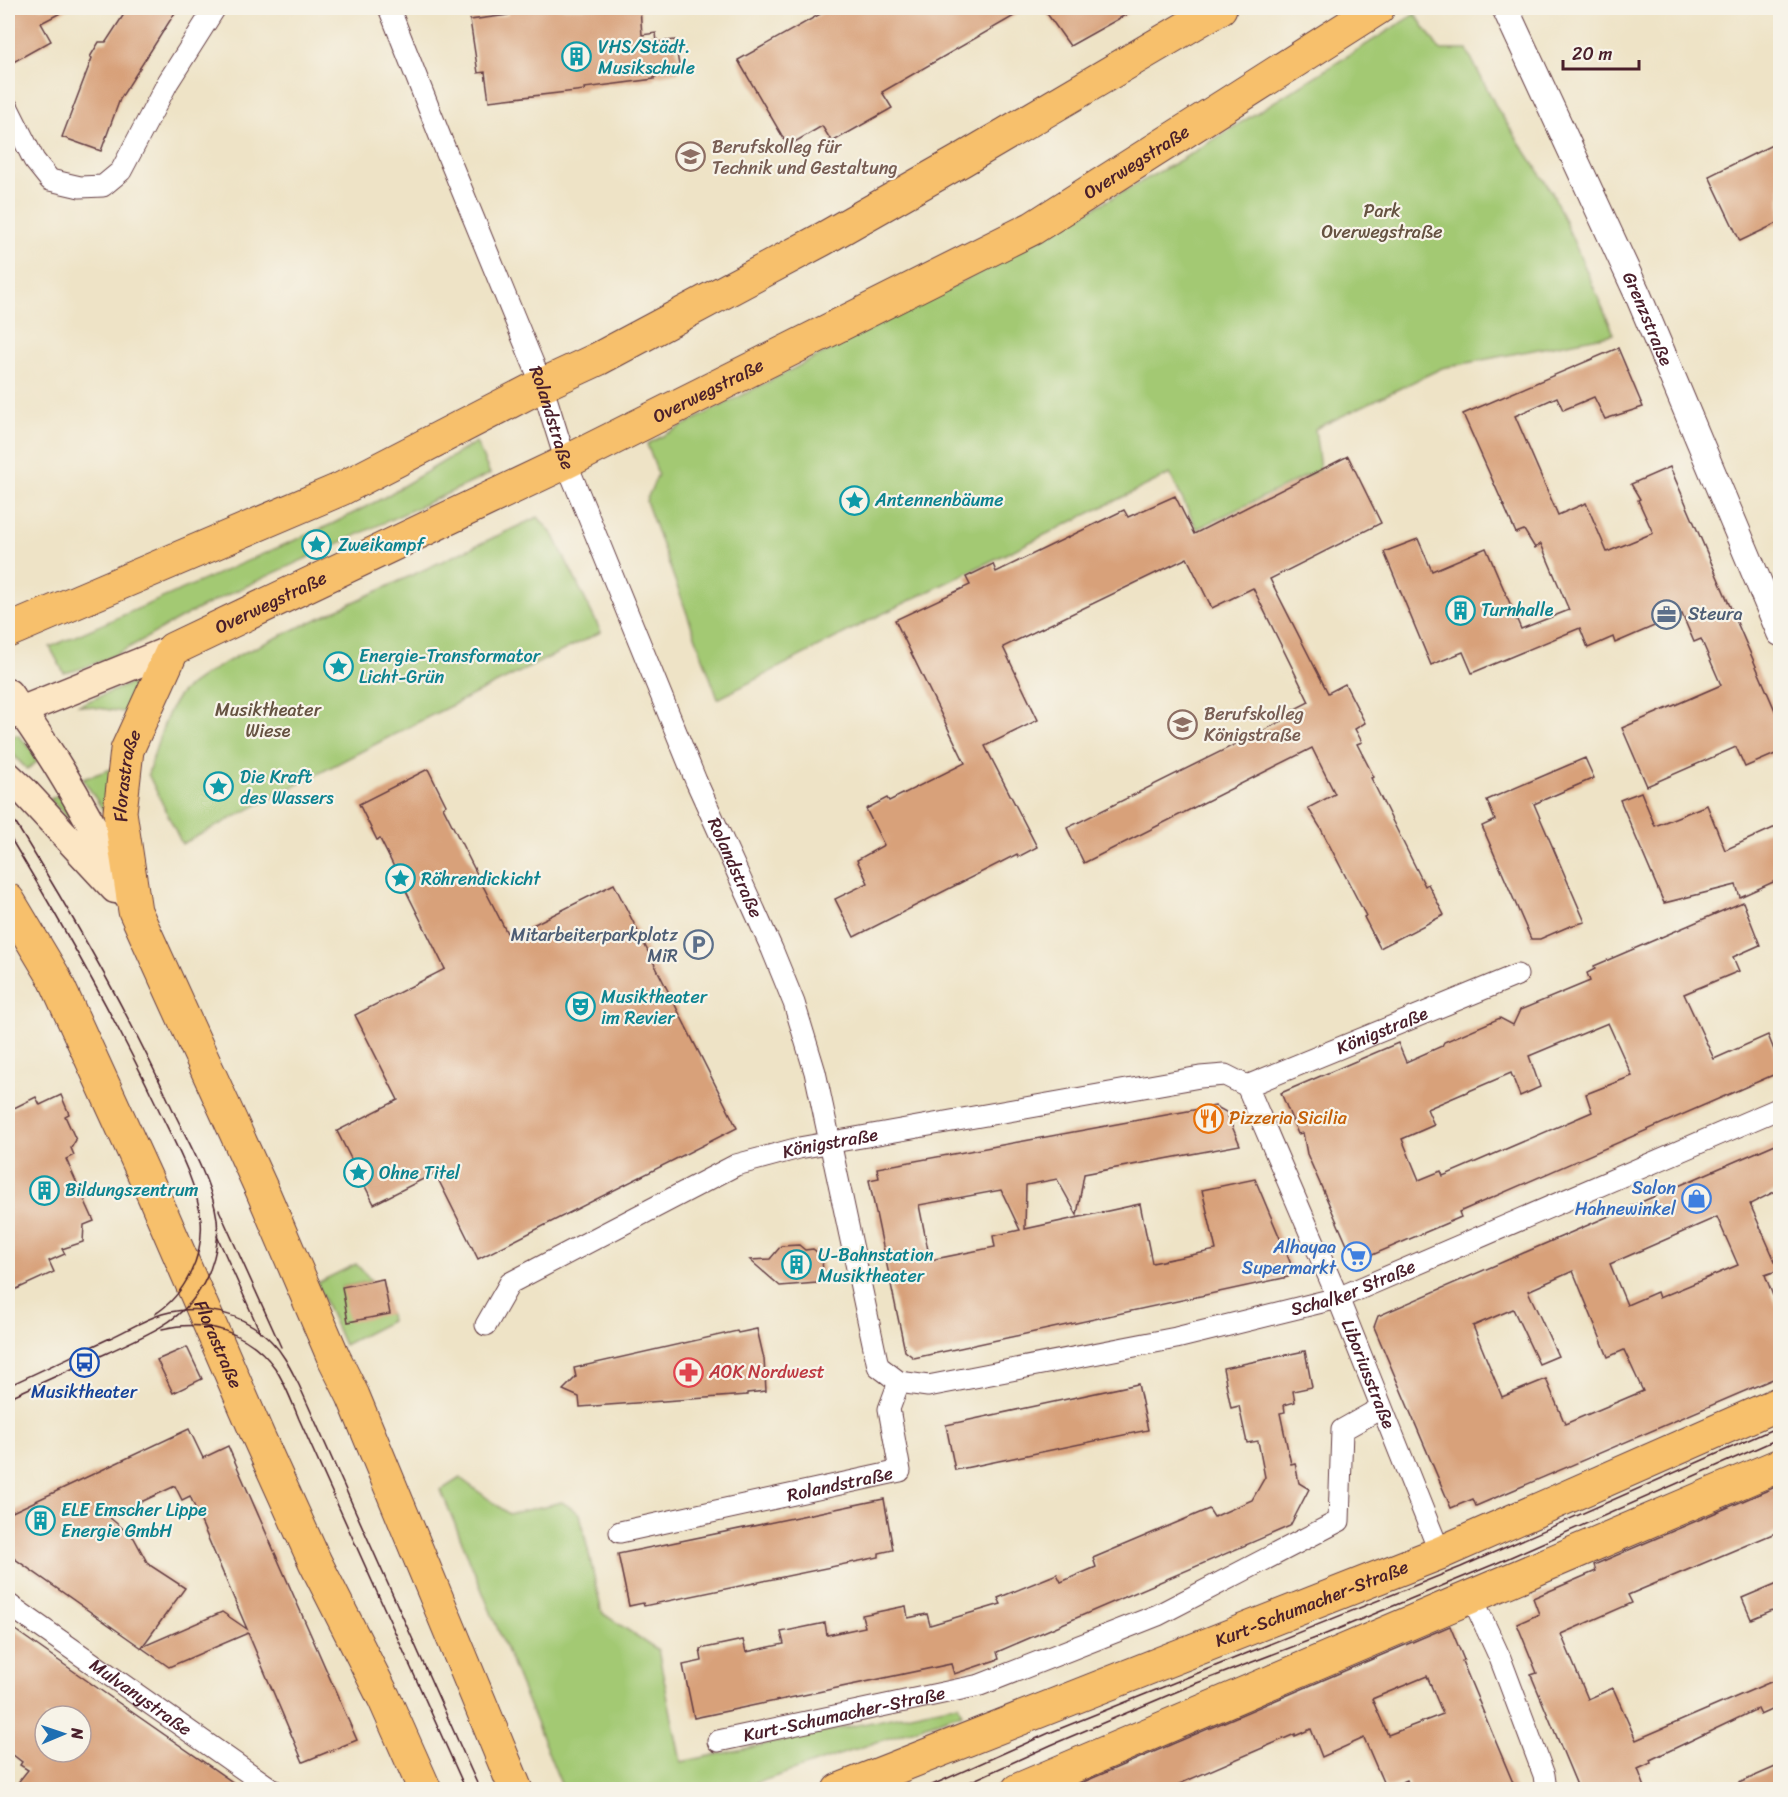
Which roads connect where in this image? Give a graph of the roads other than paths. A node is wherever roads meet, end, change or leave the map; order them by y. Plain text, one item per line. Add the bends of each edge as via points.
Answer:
1 (215, 8) edge
2 (389, 8) edge
3 (1220, 8) edge
4 (1378, 8) edge
5 (1505, 8) edge
6 (8, 108) edge
7 (542, 385) junction
8 (566, 462) junction
9 (8, 632) edge
10 (1780, 633) edge
11 (173, 649) junction
12 (12, 706) edge
13 (8, 777) edge
14 (8, 900) edge
15 (135, 911) junction
16 (1517, 975) dead end
17 (1247, 1086) junction
18 (1780, 1108) edge
19 (830, 1144) junction
20 (1338, 1298) junction
21 (486, 1325) dead end
22 (899, 1382) junction
23 (1780, 1403) edge
24 (1381, 1408) junction
25 (1780, 1465) edge
26 (620, 1532) dead end
27 (1440, 1553) junction
28 (1472, 1597) junction
29 (8, 1604) edge
30 (718, 1741) dead end
31 (273, 1790) edge
32 (425, 1790) edge
33 (516, 1790) edge
34 (839, 1790) edge
35 (1018, 1790) edge
36 (1546, 1790) edge

1 - 6 street via 168,82 121,171 103,186 80,187 50,180 34,160
2 - 7 street, Rolandstraße
3 - 7 main road via 823,239
4 - 8 main road, Overwegstraße via 1033,228
5 - 10 street, Grenzstraße via 1638,295
7 - 8 street, Rolandstraße
7 - 9 main road via 341,489
8 - 11 main road, Overwegstraße
8 - 19 street, Rolandstraße via 696,781 794,1003 815,1072
11 - 12 main road, Overwegstraße
11 - 15 main road, Florastraße via 124,761 120,812
12 - 15 main road, Florastraße via 59,768 105,848
13 - 15 main road
14 - 32 main road, Florastraße via 54,977 300,1530
15 - 33 main road, Florastraße via 362,1416
16 - 17 street, Königstraße
17 - 19 street, Königstraße via 1225,1075 1188,1079
17 - 20 street, Liboriusstraße
18 - 20 street, Schalker Straße
19 - 21 street, Königstraße via 736,1165 510,1283
19 - 22 street, Rolandstraße via 878,1366
20 - 22 street, Schalker Straße via 1153,1343 928,1386
20 - 24 street, Liboriusstraße
22 - 26 street, Rolandstraße via 889,1410 900,1471
23 - 27 main road, Kurt-Schumacher-Straße
24 - 27 street, Liboriusstraße
24 - 30 street, Kurt-Schumacher-Straße via 1342,1430 1339,1521 1158,1615 980,1685
25 - 28 main road
27 - 34 main road, Kurt-Schumacher-Straße
28 - 35 main road
28 - 36 street via 1500,1658 1544,1775
29 - 31 street, Mulvanystraße

